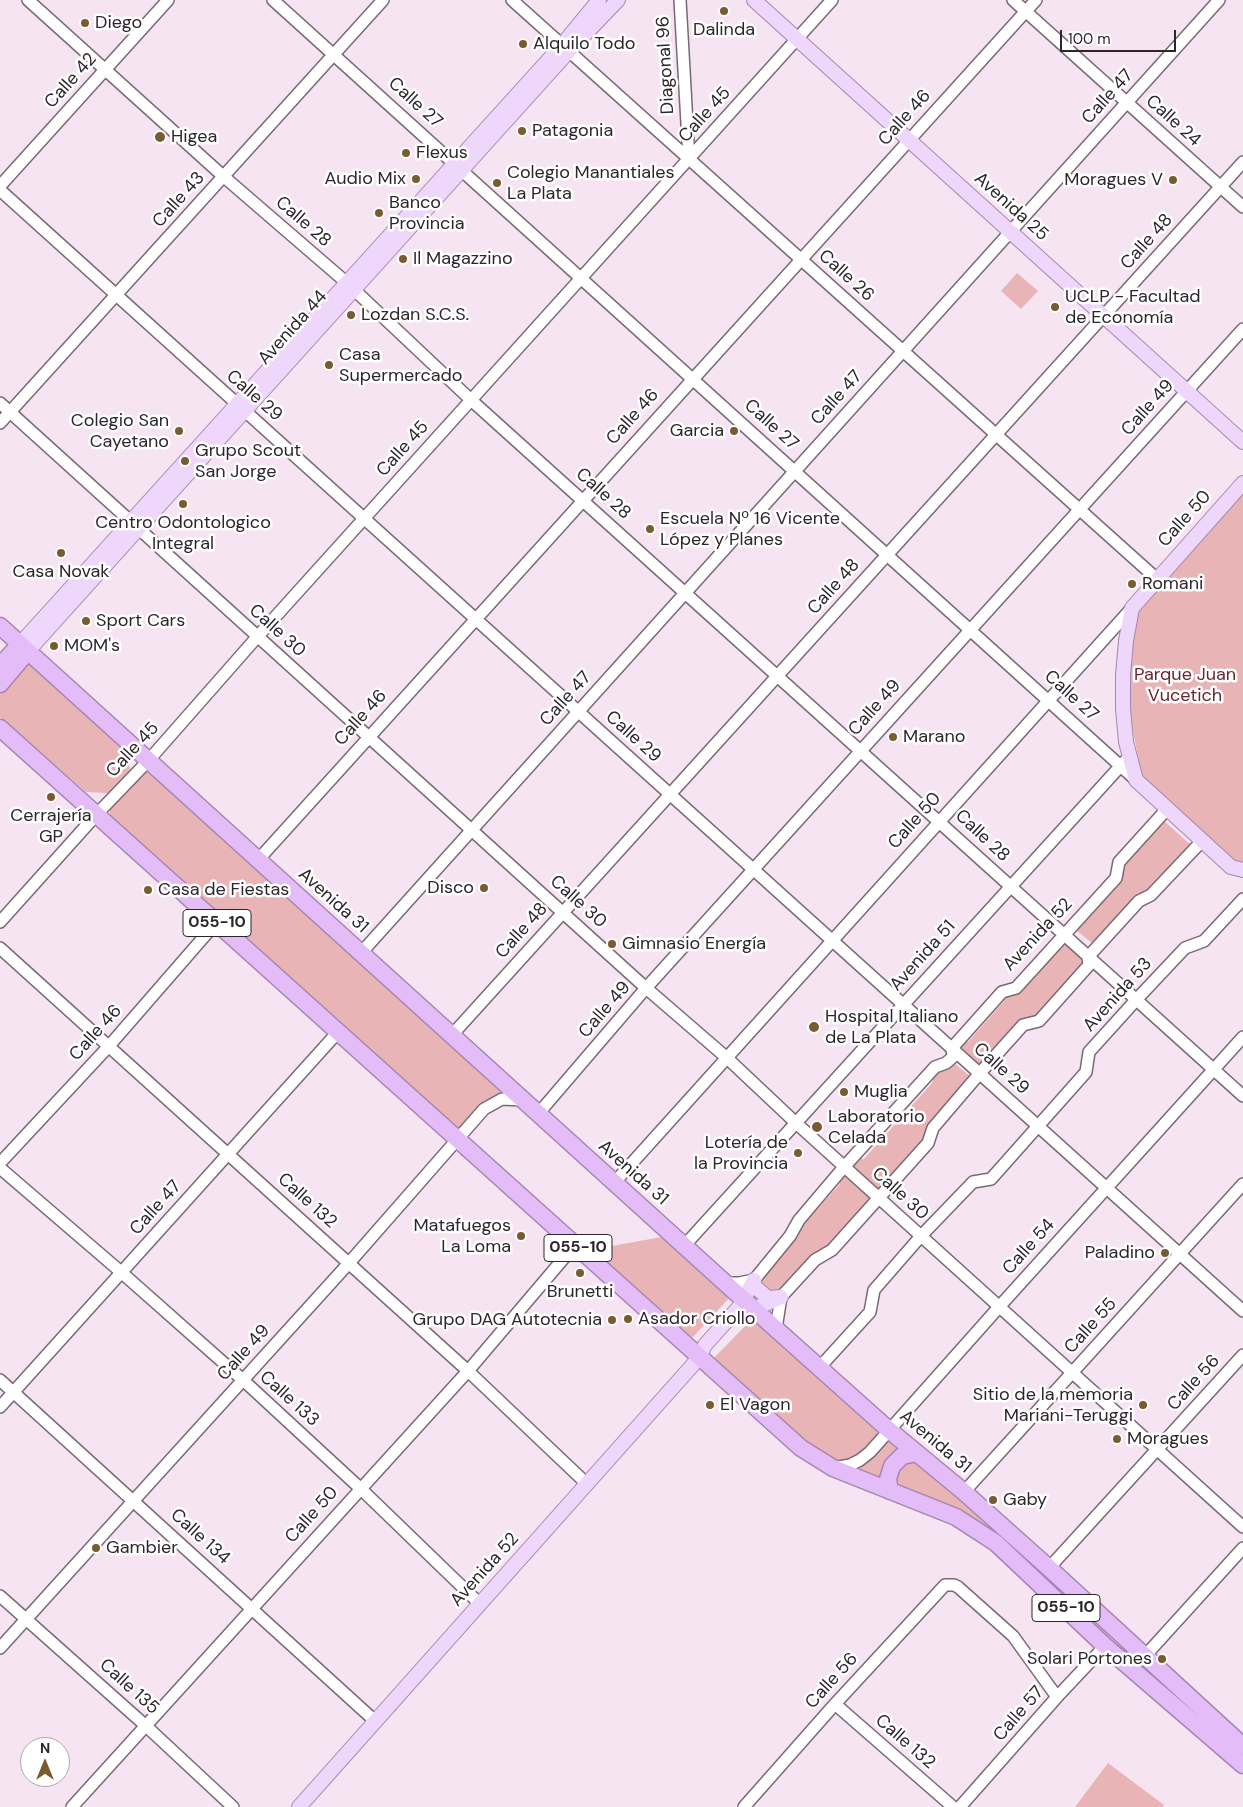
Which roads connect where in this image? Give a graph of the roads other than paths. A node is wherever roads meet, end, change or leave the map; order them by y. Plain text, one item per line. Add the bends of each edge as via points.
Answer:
1 (28, 0) edge
2 (168, 0) edge
3 (273, 0) edge
4 (383, 0) edge
5 (512, 0) edge
6 (599, 0) edge
7 (618, 0) edge
8 (680, 0) edge
9 (754, 0) edge
10 (762, 0) edge
11 (832, 0) edge
12 (1013, 0) edge
13 (1036, 0) edge
14 (1219, 0) edge
15 (1025, 11) junction
16 (799, 37) junction
17 (566, 48) junction
18 (334, 55) junction
19 (105, 70) junction
20 (1127, 103) junction
21 (910, 138) junction
22 (689, 159) junction
23 (1243, 162) edge
24 (458, 167) junction
25 (224, 176) junction
26 (0, 186) edge
27 (1221, 187) junction
28 (0, 190) edge
29 (1243, 207) edge
30 (1012, 230) junction
31 (801, 259) junction
32 (581, 278) junction
33 (351, 287) junction
34 (116, 295) junction
35 (1105, 314) junction
36 (1243, 329) edge
37 (903, 351) junction
38 (692, 379) junction
39 (1188, 389) junction
40 (472, 400) junction
41 (0, 404) edge
42 (241, 407) junction
43 (10, 412) junction
44 (0, 423) edge
45 (1243, 434) edge
46 (996, 435) junction
47 (1243, 442) edge
48 (794, 472) junction
49 (1243, 483) edge
50 (582, 499) junction
51 (1079, 509) junction
52 (364, 518) junction
53 (134, 525) junction
54 (887, 555) junction
55 (1157, 579) junction
56 (686, 592) junction
57 (1132, 608) junction
58 (475, 618) junction
59 (0, 626) edge
60 (970, 630) junction
61 (258, 636) junction
62 (24, 647) junction
63 (0, 666) edge
64 (778, 675) junction
65 (0, 684) edge
66 (1047, 700) junction
67 (579, 711) junction
68 (0, 728) edge
69 (368, 736) junction
70 (861, 750) junction
71 (148, 761) junction
72 (1124, 762) junction
73 (1133, 778) junction
74 (1109, 779) junction
75 (670, 794) junction
76 (1167, 809) junction
77 (96, 814) junction
78 (940, 821) junction
79 (472, 830) junction
80 (1202, 841) junction
81 (258, 860) junction
82 (1237, 868) edge
83 (754, 870) junction
84 (1243, 878) edge
85 (1010, 886) junction
86 (1243, 899) edge
87 (563, 912) junction
88 (0, 922) edge
89 (216, 923) junction
90 (1064, 934) junction
91 (833, 940) junction
92 (0, 948) edge
93 (361, 953) junction
94 (1088, 957) junction
95 (646, 988) junction
96 (1136, 1000) junction
97 (903, 1004) junction
98 (338, 1032) junction
99 (452, 1035) junction
100 (1243, 1037) edge
101 (109, 1046) junction
102 (952, 1048) junction
103 (727, 1058) junction
104 (1214, 1070) junction
105 (980, 1073) junction
106 (1243, 1096) edge
107 (522, 1100) junction
108 (538, 1114) junction
109 (796, 1123) junction
110 (1038, 1126) junction
111 (457, 1138) junction
112 (229, 1154) junction
113 (0, 1163) edge
114 (844, 1167) junction
115 (0, 1168) edge
116 (614, 1184) junction
117 (1243, 1184) edge
118 (1106, 1188) junction
119 (879, 1198) junction
120 (921, 1236) junction
121 (575, 1245) junction
122 (684, 1246) junction
123 (1180, 1254) junction
124 (349, 1263) junction
125 (122, 1272) junction
126 (754, 1280) junction
127 (724, 1283) junction
128 (782, 1297) junction
129 (748, 1304) junction
130 (999, 1307) junction
131 (1243, 1311) edge
132 (776, 1329) junction
133 (1243, 1355) edge
134 (699, 1358) junction
135 (819, 1368) junction
136 (468, 1371) junction
137 (1072, 1373) junction
138 (0, 1380) edge
139 (243, 1380) junction
140 (13, 1392) junction
141 (0, 1406) edge
142 (889, 1430) junction
143 (1157, 1450) junction
144 (917, 1453) junction
145 (833, 1468) junction
146 (587, 1484) junction
147 (361, 1489) junction
148 (890, 1491) junction
149 (964, 1492) junction
150 (134, 1501) junction
151 (1243, 1527) edge
152 (1243, 1548) edge
153 (1050, 1568) junction
154 (0, 1596) edge
155 (480, 1604) junction
156 (253, 1608) junction
157 (26, 1619) junction
158 (1105, 1646) junction
159 (0, 1648) edge
160 (1145, 1656) junction
161 (1057, 1697) junction
162 (835, 1704) junction
163 (375, 1721) junction
164 (146, 1726) junction
165 (1241, 1755) edge
166 (72, 1807) edge
167 (233, 1807) edge
168 (299, 1807) edge
169 (744, 1807) edge
170 (953, 1807) edge
171 (960, 1807) edge

1 - 19 street, Calle 28
2 - 19 street, Calle 42
3 - 18 street, Calle 27
4 - 18 street, Calle 43
5 - 17 street, Calle 26
6 - 17 main road, Avenida 44
7 - 17 main road, Avenida 44
8 - 22 street, Diagonal 96
9 - 16 main road, Avenida 25
10 - 16 main road, Avenida 25
11 - 16 street, Calle 45
12 - 15 street, Calle 24
13 - 15 street, Calle 46
14 - 20 street, Calle 47
15 - 20 street, Calle 24
15 - 21 street, Calle 46
16 - 21 main road, Avenida 25
16 - 22 street, Calle 45
17 - 22 street, Calle 26
17 - 24 main road, Avenida 44
18 - 24 street, Calle 27
18 - 25 street, Calle 43
19 - 25 street, Calle 28
19 - 26 street, Calle 42
20 - 27 street, Calle 24
20 - 30 street, Calle 47
21 - 30 main road, Avenida 25
21 - 31 street, Calle 46
22 - 31 street, Calle 26
22 - 32 street, Calle 45
23 - 27 street, Calle 48
24 - 32 street, Calle 27
24 - 33 main road, Avenida 44
25 - 33 street, Calle 28
25 - 34 street, Calle 43
27 - 29 street, Calle 24
27 - 35 street, Calle 48
28 - 34 street, Calle 29
30 - 35 main road, Avenida 25
30 - 37 street, Calle 47
31 - 37 street, Calle 26
31 - 38 street, Calle 46
32 - 38 street, Calle 27
32 - 40 street, Calle 45
33 - 40 street, Calle 28
33 - 42 main road, Avenida 44
34 - 42 street, Calle 29
34 - 43 street, Calle 43
35 - 39 main road, Avenida 25
35 - 46 street, Calle 48
36 - 39 street, Calle 49
37 - 46 street, Calle 26
37 - 48 street, Calle 47
38 - 48 street, Calle 27
38 - 50 street, Calle 46
39 - 45 main road, Avenida 25
39 - 47 main road, Avenida 25
39 - 51 street, Calle 49
40 - 50 street, Calle 28
40 - 52 street, Calle 45
41 - 43 street, Calle 30
42 - 52 street, Calle 29
42 - 53 main road, Avenida 44
43 - 44 street, Calle 43
43 - 53 street, Calle 30
46 - 51 street, Calle 26
46 - 54 street, Calle 48
48 - 54 street, Calle 27
48 - 56 street, Calle 47
49 - 55 main road, Calle 50
50 - 56 street, Calle 28
50 - 58 street, Calle 46
51 - 55 street, Calle 26
51 - 60 street, Calle 49
52 - 58 street, Calle 29
52 - 61 street, Calle 45
53 - 61 street, Calle 30
53 - 62 main road, Avenida 44
54 - 60 street, Calle 27
54 - 64 street, Calle 48
55 - 57 main road, Calle 50
56 - 64 street, Calle 28
56 - 67 street, Calle 47
57 - 66 street, Calle 50
57 - 72 main road via 1123,675
58 - 67 street, Calle 29
58 - 69 street, Calle 46
59 - 62 highway, Avenida 31 / 055-10
60 - 66 street, Calle 27
60 - 70 street, Calle 49
61 - 69 street, Calle 30
61 - 71 street, Calle 45
62 - 63 highway, Avenida 44
62 - 65 highway, Avenida 44
62 - 71 highway, Avenida 31 / 055-10
64 - 70 street, Calle 28
64 - 75 street, Calle 48
66 - 72 street, Calle 27
66 - 78 street, Calle 50
67 - 75 street, Calle 29
67 - 79 street, Calle 47
68 - 77 highway, Avenida 31 / 055-10
69 - 79 street, Calle 30
69 - 81 street, Calle 46
70 - 78 street, Calle 28
70 - 83 street, Calle 49
71 - 77 street, Calle 45
71 - 81 highway, Avenida 31 / 055-10
72 - 73 main road
72 - 74 street, Avenida 51
73 - 74 street via 1119,774
73 - 76 main road
74 - 85 street, Avenida 51
75 - 83 street, Calle 29
75 - 87 street, Calle 48
76 - 80 main road
76 - 90 street, Avenida 52 via 1119,862 1116,878
77 - 88 street, Calle 45
77 - 89 highway, Avenida 31 / 055-10
78 - 85 street, Calle 28
78 - 91 street, Calle 50
79 - 87 street, Calle 30
79 - 93 street, Calle 47
80 - 82 main road
80 - 94 street, Avenida 52 via 1151,895 1139,901
81 - 93 highway, Avenida 31 / 055-10
82 - 84 street
83 - 91 street, Calle 29
83 - 95 street, Calle 49
85 - 90 street, Calle 28
85 - 97 street, Avenida 51
86 - 96 street, Avenida 53 via 1204,941 1184,948
87 - 95 street, Calle 30
87 - 99 street, Calle 48
89 - 98 highway, Avenida 31 / 055-10
89 - 101 street, Calle 46
90 - 94 street, Calle 28
90 - 102 street, Avenida 52 via 1016,988 1002,992
91 - 97 street, Calle 29
91 - 103 street, Calle 50
92 - 101 street, Calle 132
93 - 99 highway, Avenida 31 / 055-10
94 - 96 street, Calle 28
94 - 105 street, Avenida 52 via 1089,965 1039,1021 1023,1026
95 - 103 street, Calle 30
95 - 108 street, Calle 49
96 - 104 street, Calle 28
96 - 110 street, Avenida 53 via 1089,1052 1086,1072
97 - 102 street, Calle 29
97 - 109 street, Avenida 51
98 - 111 highway, Avenida 31 / 055-10
98 - 112 street, Calle 47
99 - 107 highway, Avenida 31 / 055-10
100 - 104 street, Calle 54
101 - 112 street, Calle 132
101 - 113 street, Calle 46
102 - 105 street, Calle 29
102 - 114 street, Avenida 52 via 953,1057 935,1067
103 - 109 street, Calle 30
103 - 116 street, Calle 50
104 - 106 street, Calle 28
104 - 118 street, Calle 54
105 - 110 street, Calle 29
105 - 119 street, Avenida 52 via 933,1128 928,1143
107 - 108 highway, Avenida 31 / 055-10
107 - 111 street, Calle 49 via 502,1099 484,1109
108 - 116 highway, Avenida 31 / 055-10
109 - 114 street, Calle 30
109 - 122 street, Avenida 51
110 - 118 street, Calle 29
110 - 120 street, Avenida 53 via 991,1179 973,1182
111 - 121 highway, Avenida 31 / 055-10
111 - 124 street, Calle 49
112 - 124 street, Calle 132
112 - 125 street, Calle 47
114 - 119 street, Calle 30
114 - 126 street, Avenida 52
115 - 125 street, Calle 133
116 - 122 highway, Avenida 31 / 055-10
117 - 123 street, Calle 55
118 - 123 street, Calle 29
118 - 130 street, Calle 54
119 - 120 street, Calle 30
119 - 128 street, Avenida 52 via 832,1250 815,1260
120 - 130 street, Calle 30
120 - 135 street, Avenida 53 via 874,1290 870,1312
121 - 134 highway, Avenida 31 / 055-10
121 - 136 street, Calle 50
122 - 127 highway, Avenida 31 / 055-10
123 - 131 street, Calle 29
123 - 137 street, Calle 55
124 - 136 street, Calle 132
124 - 139 street, Calle 49
125 - 139 street, Calle 133
125 - 140 street, Calle 47
126 - 127 street
126 - 128 main road via 754,1286 768,1298
126 - 129 main road, Avenida 52
127 - 129 highway, Avenida 31 / 055-10
128 - 129 main road, Avenida 52
128 - 132 street
129 - 132 highway, Avenida 31 / 055-10
129 - 134 main road, Avenida 52 via 748,1312
130 - 137 street, Calle 30
130 - 142 street, Calle 54
132 - 135 highway, Avenida 31 / 055-10
133 - 143 street, Calle 56
134 - 145 highway, Avenida 31 / 055-10 via 801,1448
134 - 146 main road, Avenida 52
135 - 142 highway, Avenida 31 / 055-10
136 - 146 street, Calle 132
136 - 147 street, Calle 50
137 - 143 street, Calle 30
137 - 149 street, Calle 55
138 - 140 street, Calle 134
139 - 147 street, Calle 133
139 - 150 street, Calle 49
140 - 141 street, Calle 47
140 - 150 street, Calle 134
142 - 144 highway, Avenida 31 / 055-10
142 - 145 street, Calle 54 via 860,1460
143 - 151 street, Calle 30
143 - 153 street, Calle 56
144 - 148 highway via 902,1456 892,1466 888,1479
144 - 149 highway, Avenida 31 / 055-10
145 - 148 highway, Avenida 31 / 055-10
146 - 155 main road, Avenida 52
147 - 155 street, Calle 133
147 - 156 street, Calle 50
148 - 158 highway, Avenida 31 / 055-10 via 956,1517 989,1538
149 - 153 highway, Avenida 31 / 055-10
150 - 156 street, Calle 134
150 - 157 street, Calle 49
152 - 160 street
153 - 160 highway, Avenida 31 / 055-10
154 - 157 street, Calle 135
155 - 163 main road, Avenida 52
156 - 163 street, Calle 134
156 - 164 street, Calle 50
157 - 159 street, Calle 49
157 - 164 street, Calle 135
158 - 161 street, Calle 57
158 - 165 highway, Avenida 31 / 055-10
160 - 165 highway, Avenida 31 / 055-10
161 - 162 street, Calle 56 via 1013,1636 958,1587 950,1584 940,1589
161 - 171 street, Calle 57
162 - 169 street, Calle 56
162 - 170 street, Calle 132
163 - 168 main road, Avenida 52
164 - 166 street, Calle 50
164 - 167 street, Calle 135

